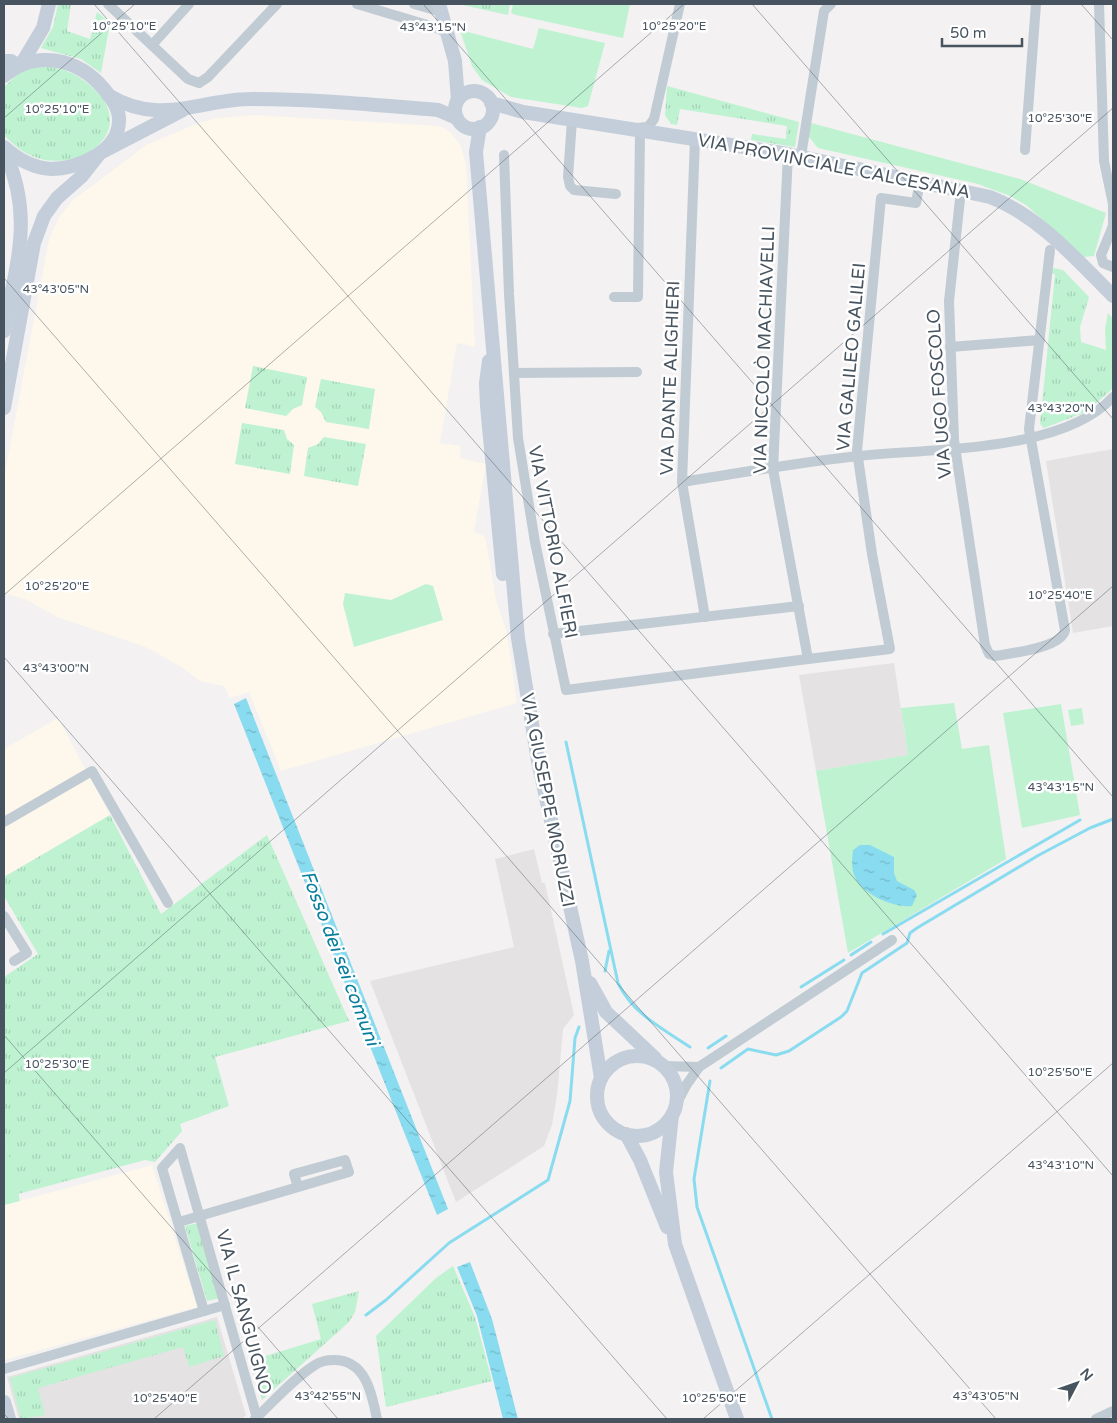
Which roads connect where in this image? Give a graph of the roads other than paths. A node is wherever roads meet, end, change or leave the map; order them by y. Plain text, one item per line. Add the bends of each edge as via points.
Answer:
1 (49, 4) edge
2 (108, 4) edge
3 (189, 4) edge
4 (277, 4) edge
5 (357, 4) edge
6 (414, 4) edge
7 (680, 4) edge
8 (1036, 4) edge
9 (1100, 4) edge
10 (824, 6) edge
11 (440, 8) edge
12 (448, 33) junction
13 (152, 45) junction
14 (4, 61) edge
15 (455, 61) junction
16 (20, 64) junction
17 (4, 76) edge
18 (474, 91) junction
19 (108, 95) junction
20 (457, 101) junction
21 (491, 103) junction
22 (184, 110) junction
23 (438, 110) junction
24 (524, 112) junction
25 (572, 120) junction
26 (473, 123) junction
27 (634, 130) junction
28 (695, 139) junction
29 (4, 148) edge
30 (1025, 150) dead end
31 (100, 153) junction
32 (504, 155) dead end
33 (794, 155) junction
34 (920, 181) junction
35 (961, 190) junction
36 (616, 194) dead end
37 (1113, 204) edge
38 (1113, 226) edge
39 (1050, 250) dead end
40 (1113, 267) edge
41 (1113, 296) edge
42 (614, 297) dead end
43 (4, 331) edge
44 (1040, 340) junction
45 (950, 347) junction
46 (637, 372) dead end
47 (514, 373) junction
48 (1113, 398) edge
49 (4, 408) edge
50 (1031, 439) junction
51 (954, 447) junction
52 (857, 456) junction
53 (773, 469) junction
54 (682, 482) junction
55 (799, 606) junction
56 (705, 617) junction
57 (554, 634) junction
58 (808, 659) junction
59 (4, 822) edge
60 (168, 903) dead end
61 (4, 916) edge
62 (892, 940) dead end
63 (14, 961) dead end
64 (582, 961) junction
65 (663, 1065) junction
66 (700, 1067) junction
67 (601, 1078) junction
68 (675, 1109) junction
69 (626, 1134) junction
70 (298, 1187) junction
71 (200, 1215) junction
72 (178, 1222) junction
73 (675, 1244) junction
74 (225, 1305) junction
75 (204, 1311) junction
76 (4, 1369) edge
77 (4, 1402) edge
78 (1113, 1411) edge
79 (9, 1419) edge
80 (256, 1419) edge
81 (377, 1419) edge
82 (737, 1419) edge
83 (1096, 1419) edge

1 - 16 main road via 43,28
2 - 13 street
3 - 13 street
4 - 13 street via 199,83 188,79
5 - 12 street
6 - 11 street
7 - 27 street via 654,119 648,126
8 - 30 street
9 - 37 street via 1104,161
10 - 33 street, VIA NICCOLÒ MACHIAVELLI
11 - 12 main road
12 - 15 main road
14 - 16 main road
15 - 18 main road
15 - 20 main road
16 - 17 main road
16 - 19 main road via 40,60 68,64 89,75
18 - 20 main road
18 - 21 main road via 484,94
19 - 22 main road via 135,108
19 - 31 main road via 118,114 119,125
20 - 23 main road
20 - 26 main road
21 - 24 main road, VIA PROVINCIALE CALCESANA
21 - 26 main road via 492,114
22 - 23 main road via 249,99
22 - 31 main road
23 - 26 main road
24 - 25 main road, VIA PROVINCIALE CALCESANA
24 - 26 main road
25 - 27 main road, VIA PROVINCIALE CALCESANA
25 - 36 street via 570,186 574,190
26 - 64 main road, VIA GIUSEPPE MORUZZI via 492,351 486,383 490,447 503,572 518,638 538,761
27 - 28 main road, VIA PROVINCIALE CALCESANA
27 - 42 street via 638,298
28 - 33 main road, VIA PROVINCIALE CALCESANA
28 - 54 street, VIA DANTE ALIGHIERI
29 - 31 main road via 26,162 51,169 76,164
29 - 43 main road via 18,186 23,223
31 - 49 main road via 82,176 53,203 37,232
32 - 47 street, VIA VITTORIO ALFIERI
33 - 34 main road, VIA PROVINCIALE CALCESANA
33 - 53 street, VIA NICCOLÒ MACHIAVELLI
34 - 35 main road, VIA PROVINCIALE CALCESANA
34 - 52 street, VIA GALILEO GALILEI via 916,203 881,198
35 - 41 main road, VIA PROVINCIALE CALCESANA via 996,200 1027,217
35 - 45 street, VIA UGO FOSCOLO via 949,301
37 - 38 street
38 - 40 street via 1101,260 1106,266
39 - 44 street
44 - 45 street
44 - 50 street
45 - 51 street, VIA UGO FOSCOLO
46 - 47 street
47 - 57 street, VIA VITTORIO ALFIERI via 520,457
48 - 50 street via 1083,420
50 - 51 street
50 - 51 street, VIA UGO FOSCOLO via 1065,634 1054,644 995,656 989,654 985,646
51 - 52 street
52 - 53 street
52 - 58 street, VIA GALILEO GALILEI via 890,649
53 - 54 street
53 - 55 street, VIA NICCOLÒ MACHIAVELLI
54 - 56 street, VIA DANTE ALIGHIERI
55 - 56 street
55 - 58 street
56 - 57 street
57 - 58 street, VIA VITTORIO ALFIERI via 566,690
59 - 60 street via 92,771
61 - 63 street via 27,953
62 - 66 street
64 - 65 main road, VIA GIUSEPPE MORUZZI via 606,1012
64 - 67 main road, VIA GIUSEPPE MORUZZI
65 - 66 street
65 - 67 main road via 643,1056 628,1056 613,1064
65 - 68 main road via 676,1085
66 - 68 street
67 - 69 main road via 597,1097 601,1112 611,1126
68 - 69 main road via 666,1124 652,1133 641,1136
68 - 73 main road via 666,1172
69 - 73 main road
70 - 70 street, VIA IL SANGUIGNO via 349,1172 345,1160 294,1174
70 - 71 street, VIA IL SANGUIGNO
71 - 72 street, VIA IL SANGUIGNO
71 - 72 street, VIA IL SANGUIGNO via 180,1148 162,1168
71 - 74 street, VIA IL SANGUIGNO
72 - 75 street, VIA IL SANGUIGNO
73 - 82 main road
74 - 75 street
74 - 80 street, VIA IL SANGUIGNO
75 - 76 street
77 - 79 main road
78 - 83 street
80 - 81 street via 314,1365 330,1360 350,1364 361,1373 367,1382

